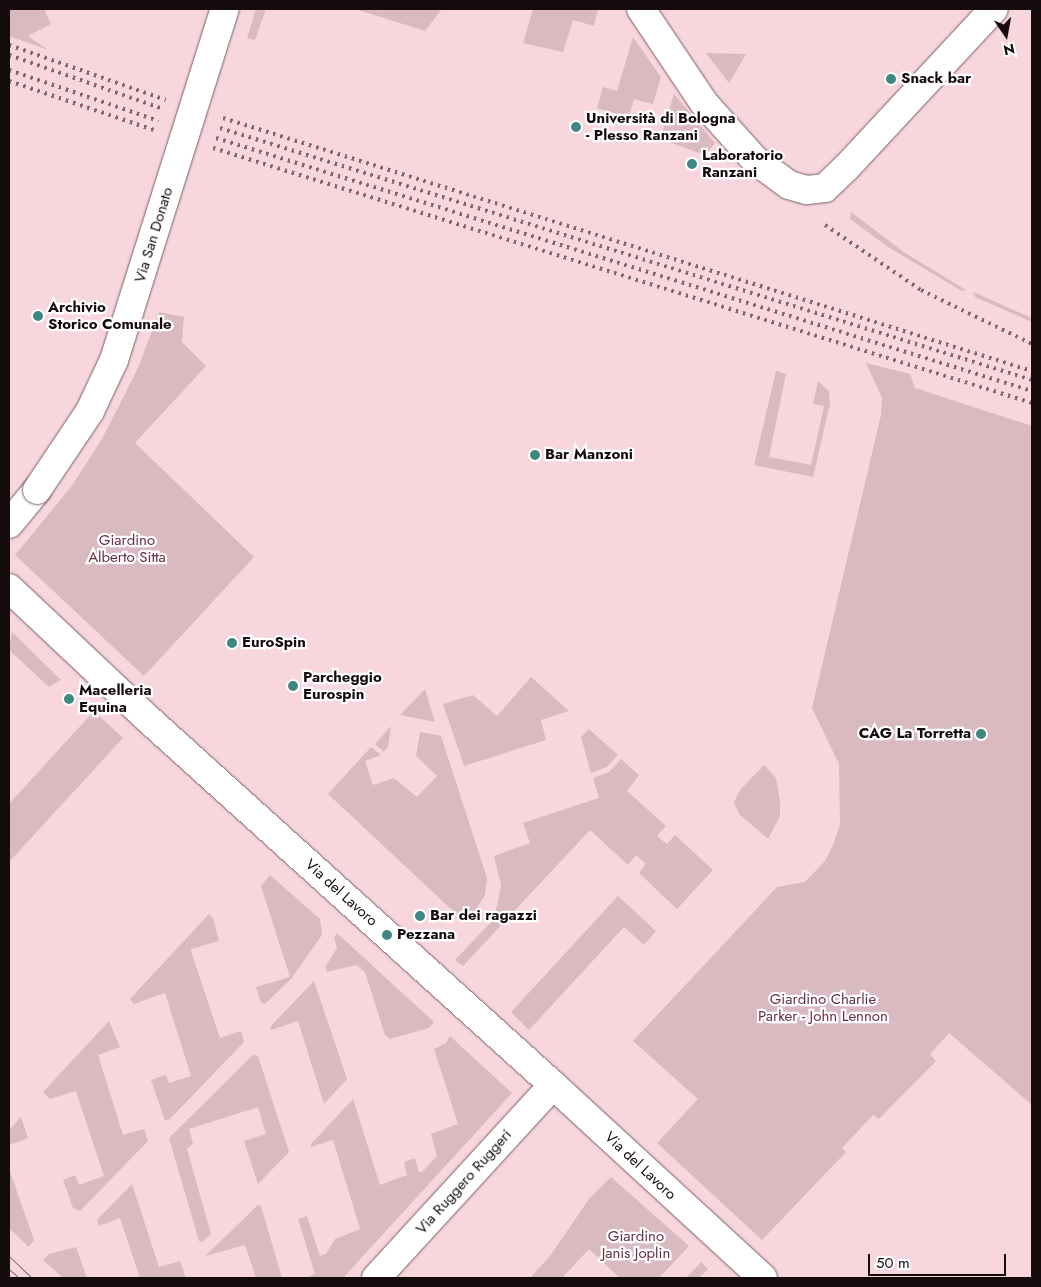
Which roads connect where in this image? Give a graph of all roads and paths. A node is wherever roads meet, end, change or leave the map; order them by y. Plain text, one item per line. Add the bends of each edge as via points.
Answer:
1 (225, 9) edge
2 (641, 9) edge
3 (994, 9) edge
4 (9, 524) edge
5 (9, 588) edge
6 (553, 1085) junction
7 (376, 1278) edge
8 (763, 1278) edge

1 - 4 main road, Via San Donato, bridge via 114,360 90,411 37,490
2 - 3 main road via 704,103 755,160 789,185 807,190 825,188
5 - 6 main road, Via del Lavoro
6 - 7 main road, Via Ruggero Ruggeri
6 - 8 main road, Via del Lavoro

